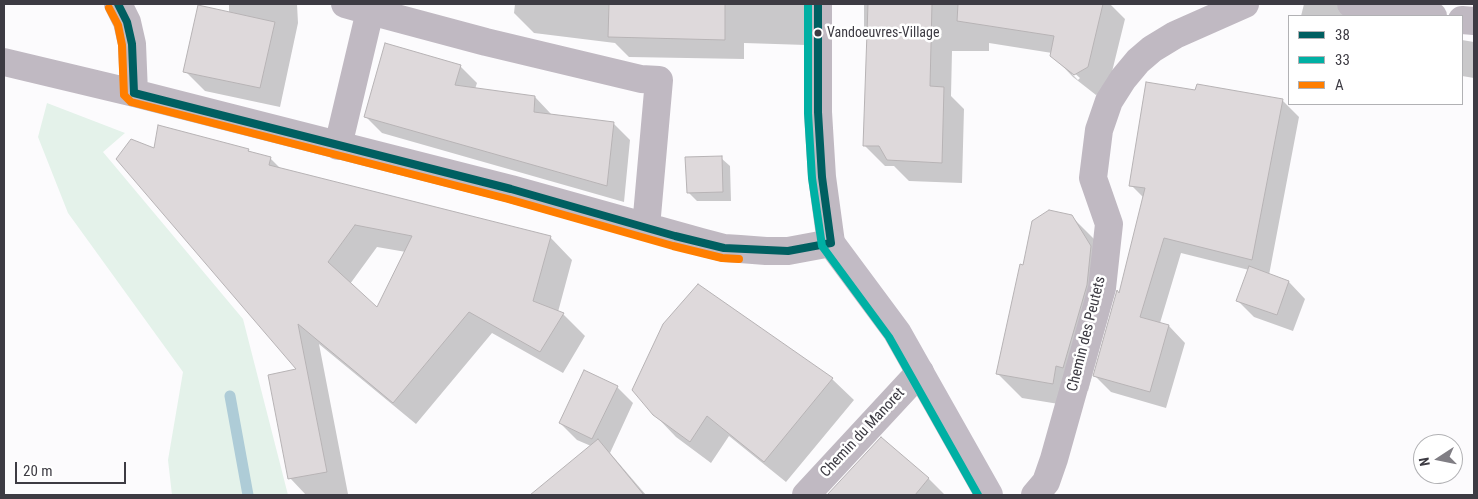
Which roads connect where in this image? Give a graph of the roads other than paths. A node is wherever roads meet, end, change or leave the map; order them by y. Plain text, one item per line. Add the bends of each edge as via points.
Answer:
1 (118, 4) edge
2 (818, 4) edge
3 (1245, 4) edge
4 (1350, 4) edge
5 (358, 7) edge
6 (1426, 15) edge
7 (4, 62) edge
8 (134, 93) junction
9 (338, 146) junction
10 (646, 227) junction
11 (831, 243) junction
12 (920, 372) junction
13 (806, 495) edge
14 (990, 495) edge
15 (1035, 495) edge

1 - 8 street via 127,22 132,44
2 - 11 street via 818,112
3 - 15 street, Chemin des Peutets via 1152,49 1123,79 1109,101 1098,130 1093,178 1109,224 1102,288 1054,459 1046,482
4 - 6 street
5 - 9 street
5 - 10 street via 486,42 641,79 659,80
7 - 8 street
8 - 9 street
9 - 10 street
10 - 11 street via 724,248 788,251
11 - 12 main road via 897,332
12 - 13 street, Chemin du Manoret
12 - 14 main road

